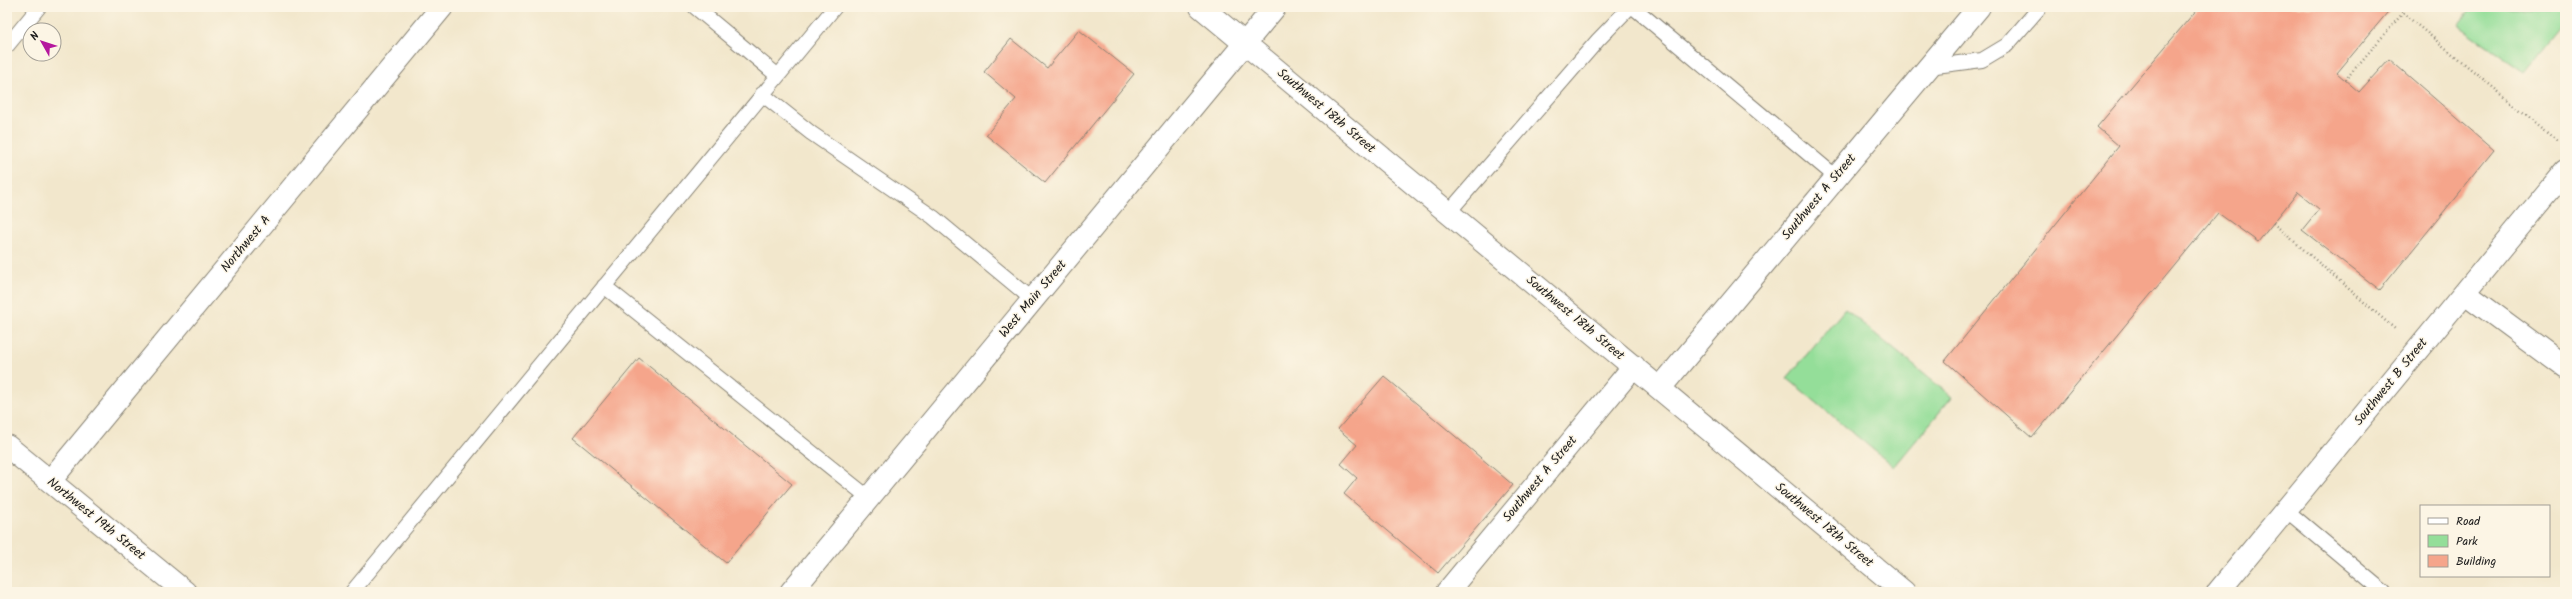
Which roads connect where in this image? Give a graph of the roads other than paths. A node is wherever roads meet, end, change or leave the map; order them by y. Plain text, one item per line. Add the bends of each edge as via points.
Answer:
1 (39, 7) edge
2 (442, 7) edge
3 (695, 7) edge
4 (835, 7) edge
5 (1201, 7) edge
6 (1275, 7) edge
7 (1632, 7) edge
8 (1979, 7) edge
9 (2040, 7) edge
10 (1245, 44) junction
11 (7, 46) edge
12 (1928, 67) junction
13 (778, 76) junction
14 (762, 94) junction
15 (2565, 172) edge
16 (1836, 177) junction
17 (1448, 213) junction
18 (604, 286) junction
19 (2465, 293) junction
20 (1033, 300) junction
21 (1634, 366) junction
22 (2565, 367) edge
23 (1660, 388) junction
24 (7, 446) edge
25 (50, 481) junction
26 (869, 498) junction
27 (2286, 510) junction
28 (185, 592) edge
29 (352, 592) edge
30 (791, 592) edge
31 (1447, 592) edge
32 (1904, 592) edge
33 (2218, 592) edge
34 (2384, 592) edge

1 - 11 lane
2 - 25 street, Northwest A
3 - 13 lane
4 - 13 lane
5 - 10 street, Southwest 18th Street
6 - 10 street, West Main Street
7 - 16 lane
7 - 17 lane via 1598,40
8 - 12 street, Southwest A Street
9 - 12 lane via 2007,46 1982,60
10 - 17 street, Southwest 18th Street
10 - 20 street, West Main Street
12 - 16 street, Southwest A Street
13 - 14 lane
14 - 18 lane
14 - 20 lane via 811,133 933,217
15 - 19 street, Southwest B Street
16 - 23 street, Southwest A Street
17 - 21 street, Southwest 18th Street
18 - 26 lane
18 - 29 lane
19 - 22 street
19 - 27 street, Southwest B Street
20 - 26 street, West Main Street
21 - 23 street, Southwest 18th Street
21 - 31 street, Southwest A Street
23 - 32 street, Southwest 18th Street
24 - 25 street, Northwest 19th Street
25 - 28 street, Northwest 19th Street
26 - 30 street, West Main Street
27 - 33 street, Southwest B Street
27 - 34 lane

